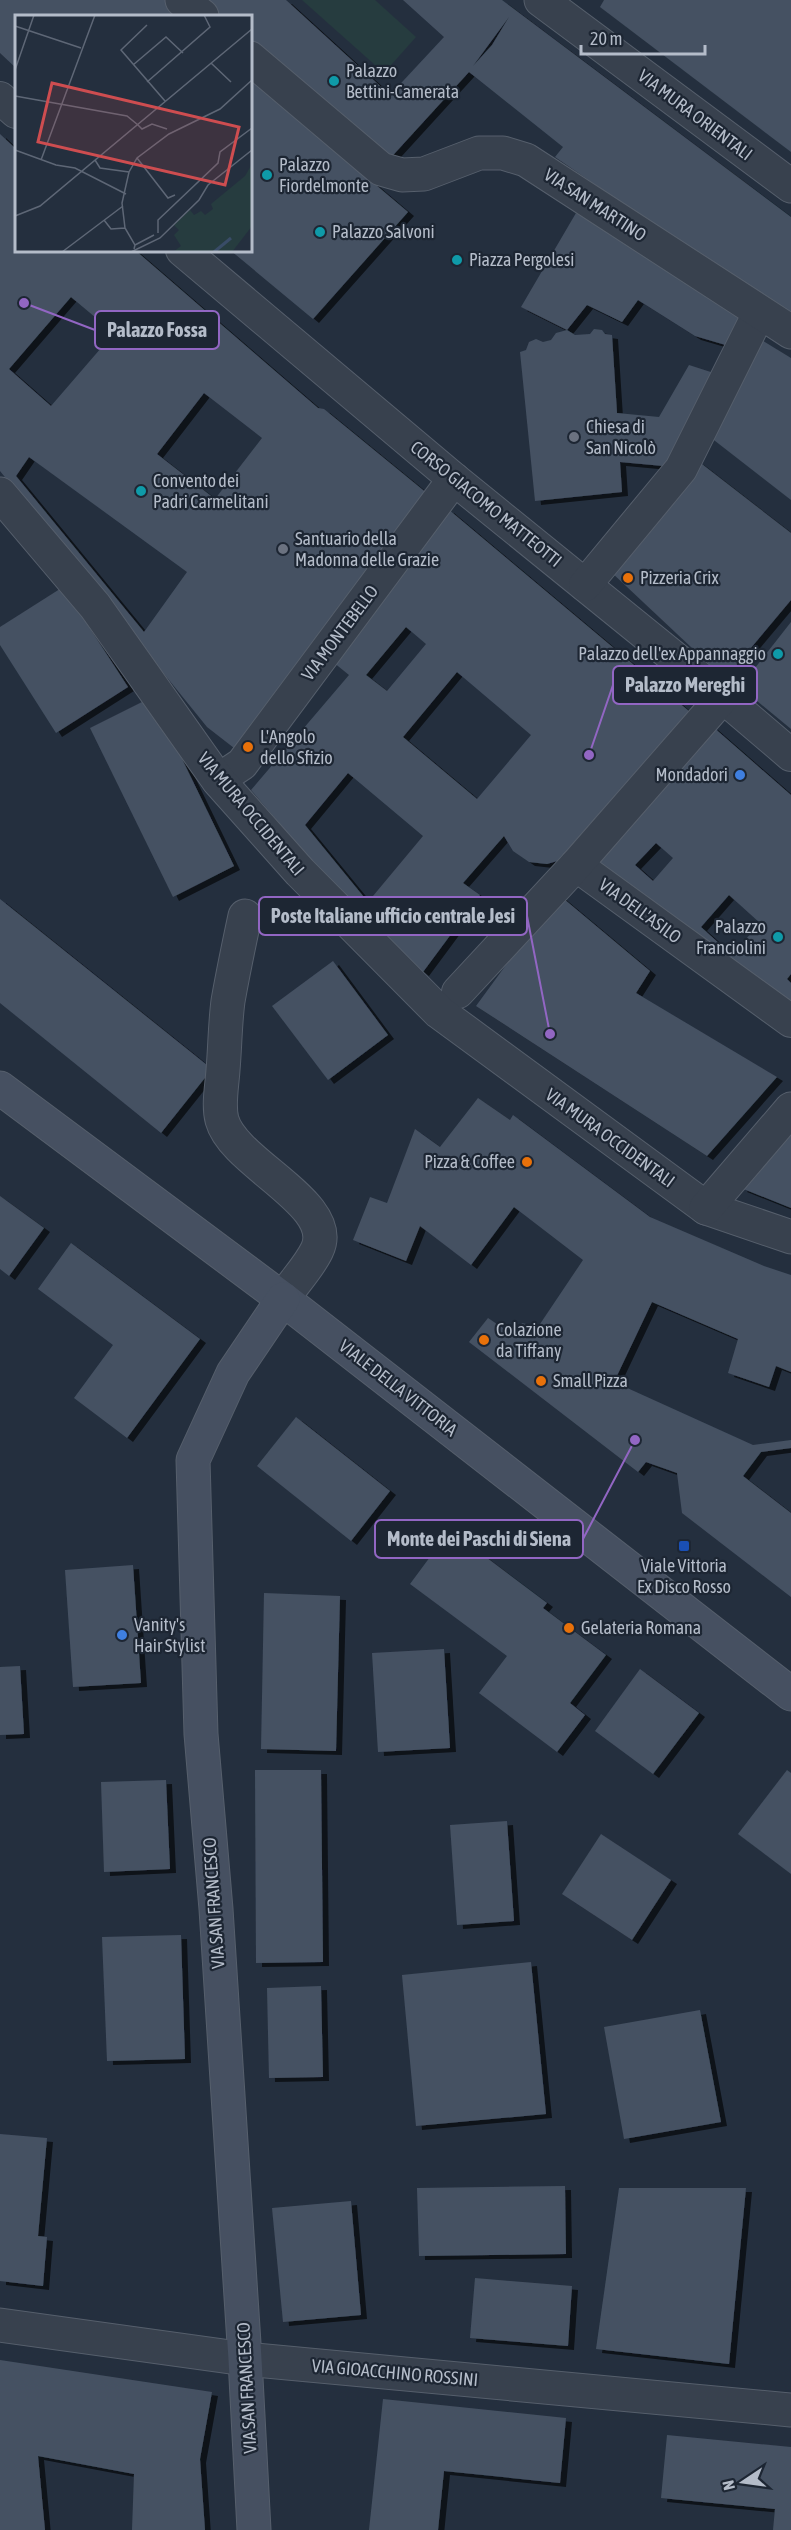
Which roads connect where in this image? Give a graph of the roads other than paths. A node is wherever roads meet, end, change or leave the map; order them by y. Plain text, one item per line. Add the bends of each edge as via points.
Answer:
1 (182, 0) edge
2 (541, 0) edge
3 (200, 15) edge
4 (252, 60) edge
5 (0, 98) edge
6 (15, 111) edge
7 (791, 186) edge
8 (184, 252) edge
9 (759, 313) junction
10 (791, 332) edge
11 (454, 479) junction
12 (0, 494) edge
13 (585, 585) junction
14 (723, 697) junction
15 (791, 755) edge
16 (218, 780) junction
17 (576, 865) junction
18 (245, 916) dead end
19 (458, 992) dead end
20 (791, 1021) edge
21 (0, 1088) edge
22 (791, 1109) edge
23 (706, 1208) junction
24 (791, 1237) edge
25 (283, 1299) junction
26 (791, 1694) edge
27 (0, 2325) edge
28 (245, 2359) junction
29 (791, 2410) edge
30 (254, 2530) edge

1 - 3 street
2 - 7 street, VIA MURA ORIENTALI
4 - 9 street, VIA SAN MARTINO via 381,169 402,175 424,174 479,153 503,153 526,160
5 - 6 street
8 - 11 street, CORSO GIACOMO MATTEOTTI
9 - 10 street, VIA SAN MARTINO
9 - 13 street via 681,470
11 - 13 street, CORSO GIACOMO MATTEOTTI
11 - 16 street, VIA MONTEBELLO via 242,764
12 - 16 street, VIA MURA OCCIDENTALI via 95,606
13 - 14 street, CORSO GIACOMO MATTEOTTI
14 - 15 street, CORSO GIACOMO MATTEOTTI
14 - 17 street
16 - 23 street, VIA MURA OCCIDENTALI via 300,872 439,1012
17 - 19 street
17 - 20 street, VIA DELL'ASILO
18 - 25 street via 228,1004 222,1119 228,1135 240,1149 305,1204 320,1235 317,1249
21 - 25 main road, VIALE DELLA VITTORIA
22 - 23 street
23 - 24 street, VIA MURA OCCIDENTALI
25 - 26 main road, VIALE DELLA VITTORIA
25 - 28 main road, VIA SAN FRANCESCO via 233,1373 193,1460 201,1734
27 - 28 street, VIA GIOACCHINO ROSSINI
28 - 29 street, VIA GIOACCHINO ROSSINI
28 - 30 main road, VIA SAN FRANCESCO

